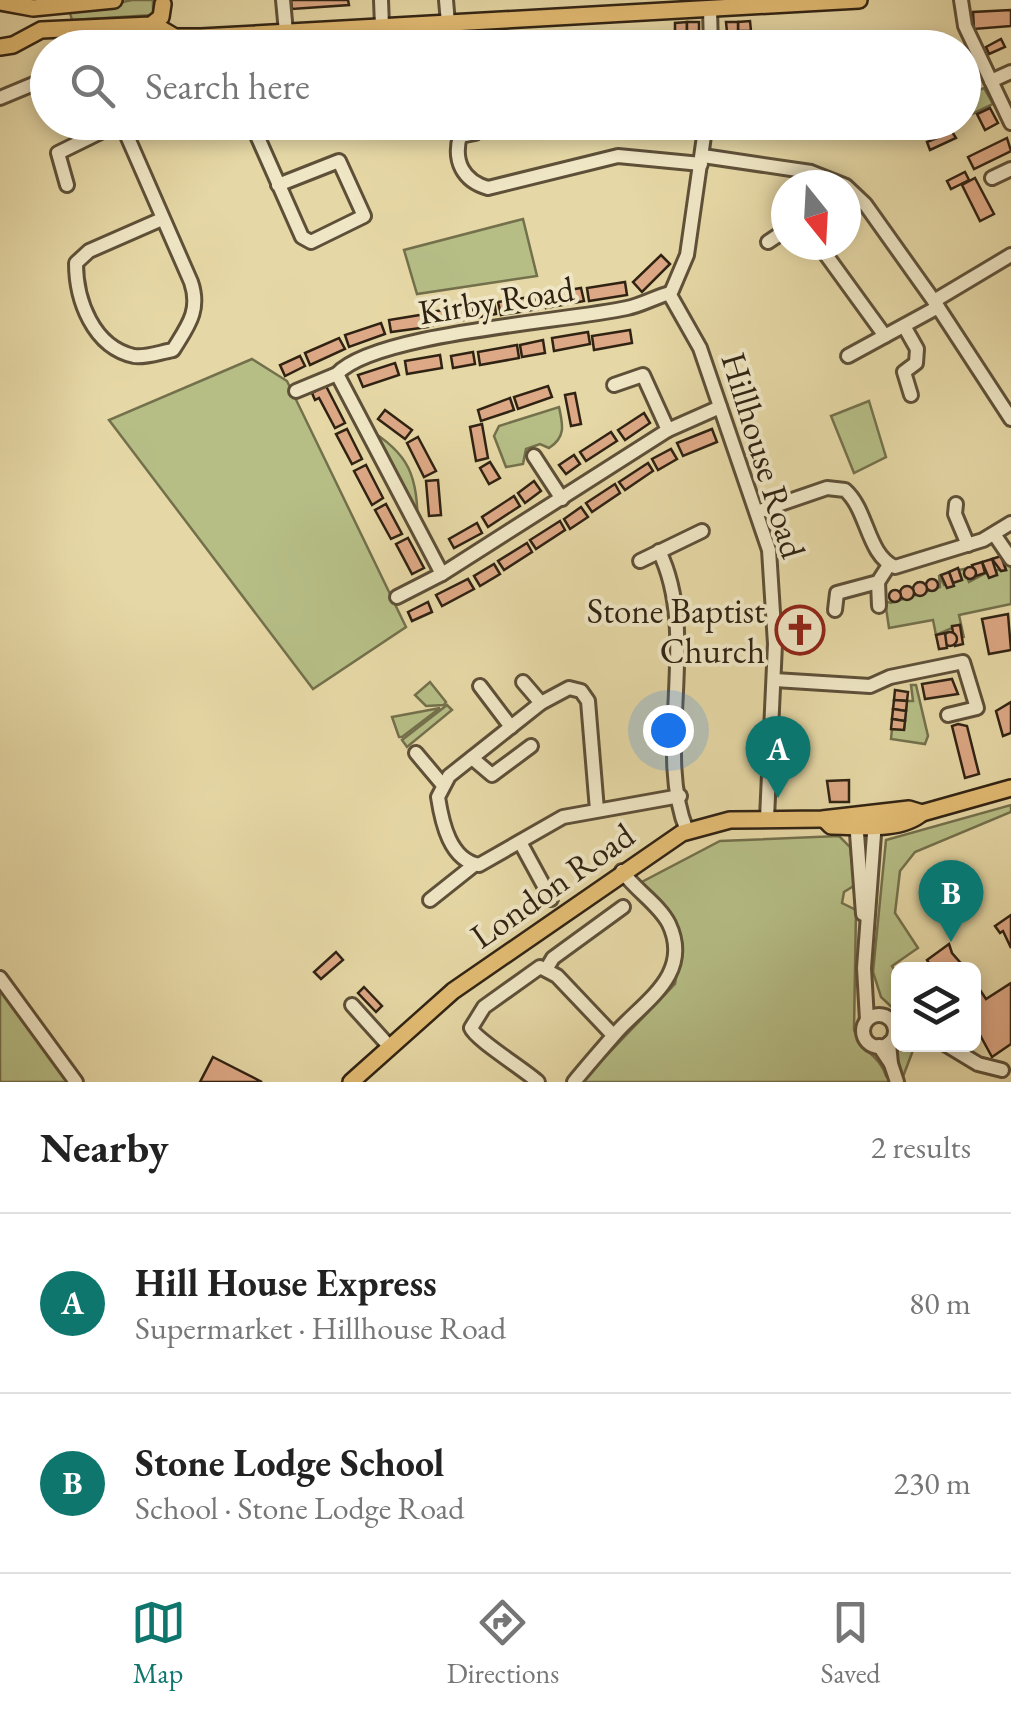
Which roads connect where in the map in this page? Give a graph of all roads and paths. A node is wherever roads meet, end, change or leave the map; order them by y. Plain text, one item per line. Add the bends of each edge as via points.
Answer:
1 (114, 0) edge
2 (283, 0) edge
3 (381, 0) edge
4 (446, 0) edge
5 (859, 0) edge
6 (961, 0) edge
7 (6, 1) edge
8 (80, 2) edge
9 (162, 2) edge
10 (804, 2) edge
11 (709, 6) edge
12 (448, 23) junction
13 (153, 24) junction
14 (382, 26) junction
15 (114, 28) joint
16 (41, 30) edge
17 (163, 30) edge
18 (184, 30) edge
19 (286, 30) edge
20 (318, 30) edge
21 (966, 30) edge
22 (30, 35) edge
23 (3, 48) edge
24 (981, 67) edge
25 (1011, 72) edge
26 (991, 81) junction
27 (30, 86) edge
28 (0, 98) edge
29 (1011, 123) edge
30 (84, 140) edge
31 (129, 140) edge
32 (258, 140) edge
33 (459, 140) edge
34 (704, 140) edge
35 (702, 160) junction
36 (1011, 169) edge
37 (793, 170) edge
38 (992, 178) dead end
39 (66, 185) dead end
40 (278, 185) junction
41 (861, 200) edge
42 (162, 218) junction
43 (771, 240) edge
44 (768, 242) dead end
45 (1011, 255) edge
46 (830, 260) edge
47 (670, 293) junction
48 (936, 304) junction
49 (904, 326) junction
50 (885, 336) junction
51 (848, 356) dead end
52 (336, 374) junction
53 (614, 386) dead end
54 (296, 391) dead end
55 (911, 395) dead end
56 (720, 407) junction
57 (1011, 419) edge
58 (668, 430) junction
59 (534, 456) dead end
60 (562, 499) junction
61 (956, 504) dead end
62 (757, 512) junction
63 (1011, 522) edge
64 (702, 532) dead end
65 (994, 534) junction
66 (968, 546) junction
67 (659, 551) junction
68 (1011, 560) edge
69 (640, 561) dead end
70 (889, 565) junction
71 (442, 574) junction
72 (878, 582) junction
73 (396, 597) dead end
74 (879, 606) dead end
75 (835, 610) dead end
76 (774, 680) junction
77 (523, 682) dead end
78 (480, 686) dead end
79 (541, 704) junction
80 (948, 715) dead end
81 (510, 727) junction
82 (531, 746) dead end
83 (416, 753) dead end
84 (472, 758) junction
85 (442, 784) junction
86 (1011, 788) edge
87 (680, 796) junction
88 (597, 810) junction
89 (767, 818) junction
90 (856, 820) junction
91 (875, 820) junction
92 (688, 831) junction
93 (520, 842) junction
94 (474, 865) junction
95 (622, 871) junction
96 (846, 898) dead end
97 (862, 898) junction
98 (551, 899) dead end
99 (430, 900) dead end
100 (623, 907) dead end
101 (866, 921) junction
102 (547, 968) junction
103 (0, 978) edge
104 (867, 995) junction
105 (352, 1004) dead end
106 (882, 1015) junction
107 (867, 1020) junction
108 (613, 1036) junction
109 (890, 1037) edge
110 (389, 1046) junction
111 (958, 1052) edge
112 (1002, 1070) dead end
113 (76, 1082) edge
114 (351, 1082) edge
115 (538, 1082) edge
116 (574, 1082) edge
117 (897, 1082) edge

1 - 8 main road
2 - 19 street
3 - 14 street
4 - 12 street
5 - 10 main road
6 - 21 street
7 - 8 main road via 34,8
9 - 13 main road
9 - 18 main road
10 - 11 main road
11 - 12 main road
12 - 14 main road
13 - 15 main road
13 - 17 main road
14 - 20 main road
15 - 16 main road
22 - 23 main road
24 - 26 street
25 - 26 street
26 - 29 street
27 - 28 street
30 - 39 street via 61,151 57,162
31 - 42 street
32 - 40 street
33 - 35 street via 461,169 488,188 618,156
34 - 35 street
35 - 37 street
35 - 47 street via 686,258
36 - 38 street
40 - 40 street via 307,242 364,217 340,161
41 - 48 street
42 - 42 street via 192,287 194,313 172,350 135,356 102,340 76,288 76,263
43 - 44 street
45 - 48 street
46 - 50 street
47 - 52 street, Kirby Road via 629,308 394,347
47 - 56 street, Hillhouse Road via 700,348
48 - 49 street
48 - 57 street
49 - 50 street
49 - 55 street via 918,353 904,372
50 - 51 street
52 - 54 street, Kirby Road
52 - 71 street
53 - 58 street via 643,374
56 - 58 street
56 - 62 street, Hillhouse Road
58 - 60 street
59 - 60 street
60 - 71 street
61 - 66 street
62 - 70 street via 827,488 845,490
62 - 76 street, Hillhouse Road via 771,563
63 - 65 street
64 - 67 street
65 - 66 street
65 - 68 street
66 - 70 street
67 - 69 street
67 - 87 street via 676,592
70 - 72 street
71 - 73 street
72 - 74 street
72 - 75 street via 837,592
76 - 80 street via 870,686 963,662 976,708
76 - 89 street, Hillhouse Road
77 - 79 street
78 - 81 street
79 - 81 street
79 - 88 street via 564,688 587,697
81 - 84 street
82 - 84 street via 496,774
83 - 85 street
84 - 85 street
85 - 94 street via 438,802 453,848
86 - 91 main road, London Road
87 - 88 street
87 - 92 street
88 - 93 street via 552,820
89 - 90 main road, London Road via 822,819 831,826
89 - 92 main road, London Road
90 - 91 main road, London Road
90 - 97 street
91 - 101 street
92 - 95 main road, London Road
93 - 94 street
93 - 98 street
94 - 99 street
95 - 108 street via 665,917 675,952 661,989
95 - 110 main road, London Road via 452,991
96 - 97 street
97 - 101 street
100 - 102 street
101 - 104 street
102 - 108 street
102 - 115 street via 484,1007 471,1027 475,1037
103 - 113 street
104 - 106 street
104 - 107 street
105 - 110 street
106 - 107 street
106 - 109 street
107 - 109 street via 865,1037
108 - 116 street
109 - 117 street
110 - 114 main road, London Road
111 - 112 street

